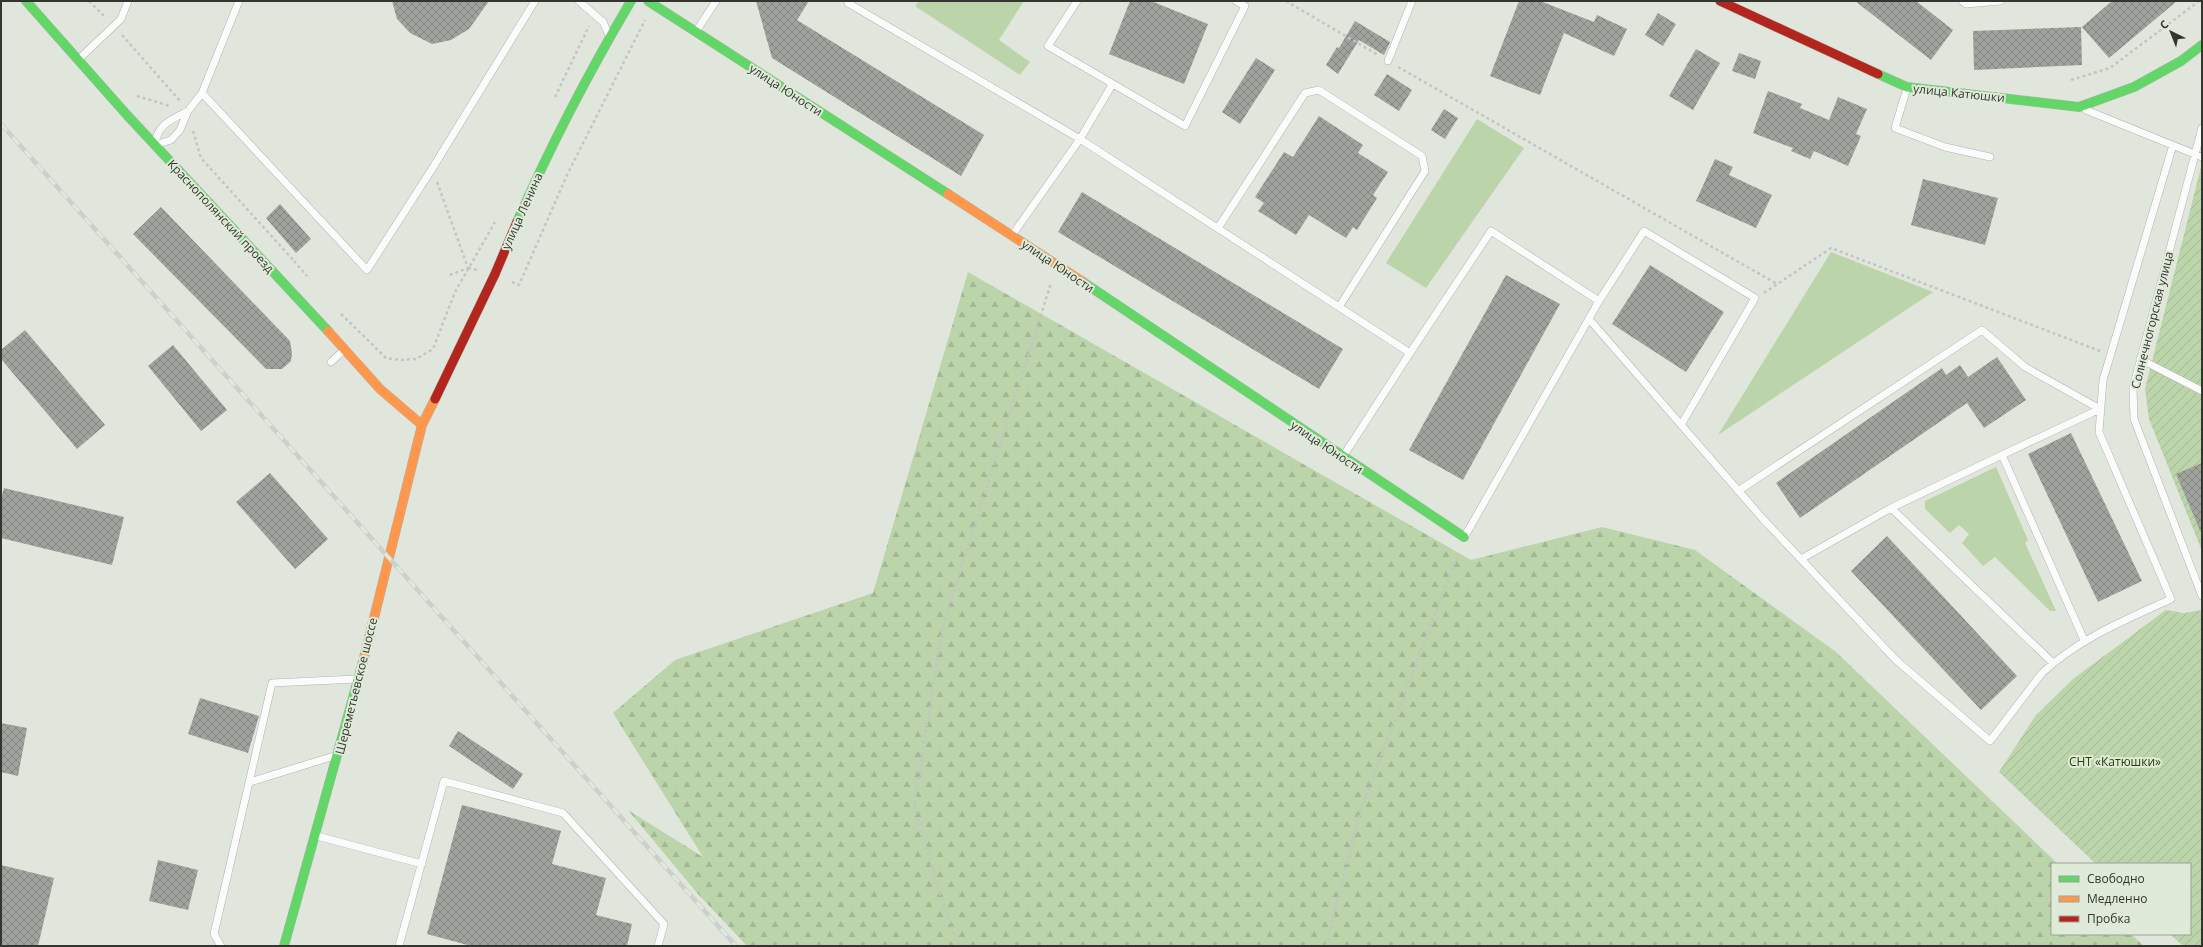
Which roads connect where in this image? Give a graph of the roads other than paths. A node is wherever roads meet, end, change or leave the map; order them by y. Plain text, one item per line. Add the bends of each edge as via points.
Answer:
1 (26, 1) edge
2 (128, 1) edge
3 (239, 1) edge
4 (535, 1) edge
5 (579, 1) edge
6 (631, 1) edge
7 (716, 1) edge
8 (849, 1) edge
9 (1077, 1) edge
10 (1236, 1) edge
11 (1412, 1) edge
12 (1720, 1) edge
13 (1962, 1) edge
14 (2000, 1) edge
15 (651, 3) edge
16 (696, 32) junction
17 (610, 36) junction
18 (2202, 45) edge
19 (78, 60) junction
20 (1388, 61) road end
21 (1112, 84) junction
22 (1907, 87) junction
23 (202, 92) junction
24 (2079, 107) junction
25 (188, 111) junction
26 (2202, 128) edge
27 (1080, 139) junction
28 (155, 145) junction
29 (2173, 145) junction
30 (2194, 154) junction
31 (1990, 157) dead end
32 (2202, 157) edge
33 (1218, 228) junction
34 (1012, 235) junction
35 (1599, 301) junction
36 (1339, 307) junction
37 (1589, 319) junction
38 (344, 350) junction
39 (1410, 353) junction
40 (2140, 359) junction
41 (331, 362) dead end
42 (2202, 390) edge
43 (2100, 409) junction
44 (422, 425) junction
45 (1681, 425) junction
46 (2002, 455) junction
47 (1342, 457) junction
48 (1738, 491) junction
49 (1891, 508) junction
50 (1464, 537) joint
51 (1801, 559) junction
52 (2202, 596) edge
53 (2084, 640) junction
54 (2053, 663) junction
55 (359, 679) junction
56 (338, 755) junction
57 (250, 782) junction
58 (316, 835) junction
59 (422, 864) junction
60 (221, 946) edge
61 (284, 946) edge
62 (399, 946) edge
63 (658, 946) edge

1 - 19 main road, Краснополянский проезд
2 - 19 lane via 120,19
3 - 23 lane
4 - 23 lane via 367,270
5 - 17 lane via 603,22
6 - 17 main road, улица Ленина
7 - 16 lane
8 - 27 lane via 848,3
9 - 21 lane via 1048,46
10 - 21 lane via 1245,6 1186,126
11 - 20 lane
12 - 22 main road, улица Катюшки
13 - 14 lane via 1966,4
15 - 16 main road, улица Юности
16 - 34 main road, улица Юности
17 - 44 main road, улица Ленина via 537,177 495,274
18 - 24 main road, улица Катюшки via 2181,61 2134,87
19 - 28 main road, Краснополянский проезд
21 - 27 lane
22 - 24 main road, улица Катюшки
22 - 31 lane via 1895,128 1945,147
23 - 25 lane
24 - 29 lane
25 - 28 lane via 160,128
25 - 28 lane via 180,130 171,140
26 - 30 lane, Солнечногорская улица
27 - 33 lane
27 - 34 lane
28 - 38 main road, Краснополянский проезд
29 - 30 lane
29 - 43 lane via 2103,380
30 - 32 lane
30 - 40 lane, Солнечногорская улица
33 - 36 lane
33 - 36 lane via 1304,93 1319,90 1422,156 1426,171
34 - 47 main road, улица Юности
35 - 37 lane
35 - 39 lane via 1491,231
35 - 45 lane via 1644,231 1755,298
36 - 39 lane
37 - 45 lane
37 - 50 lane
38 - 41 lane
38 - 44 main road, Краснополянский проезд via 380,389
39 - 47 lane
40 - 42 lane
40 - 52 lane, Солнечногорская улица via 2133,388 2134,419
43 - 46 lane
43 - 48 lane via 2025,367 1982,330
43 - 53 lane via 2099,432 2171,599
44 - 55 main road, Шереметьевское шоссе
45 - 48 lane
46 - 49 lane
46 - 53 lane
47 - 50 main road, улица Юности
48 - 51 lane
49 - 51 lane
49 - 54 lane
51 - 54 lane via 1896,660 1990,741 2042,673
53 - 54 lane
55 - 56 main road, Шереметьевское шоссе
55 - 57 lane via 272,683
56 - 57 lane
56 - 58 main road, Шереметьевское шоссе
57 - 60 lane via 214,934
58 - 59 lane
58 - 61 main road, Шереметьевское шоссе
59 - 62 lane
59 - 63 lane via 444,781 563,813 664,924

